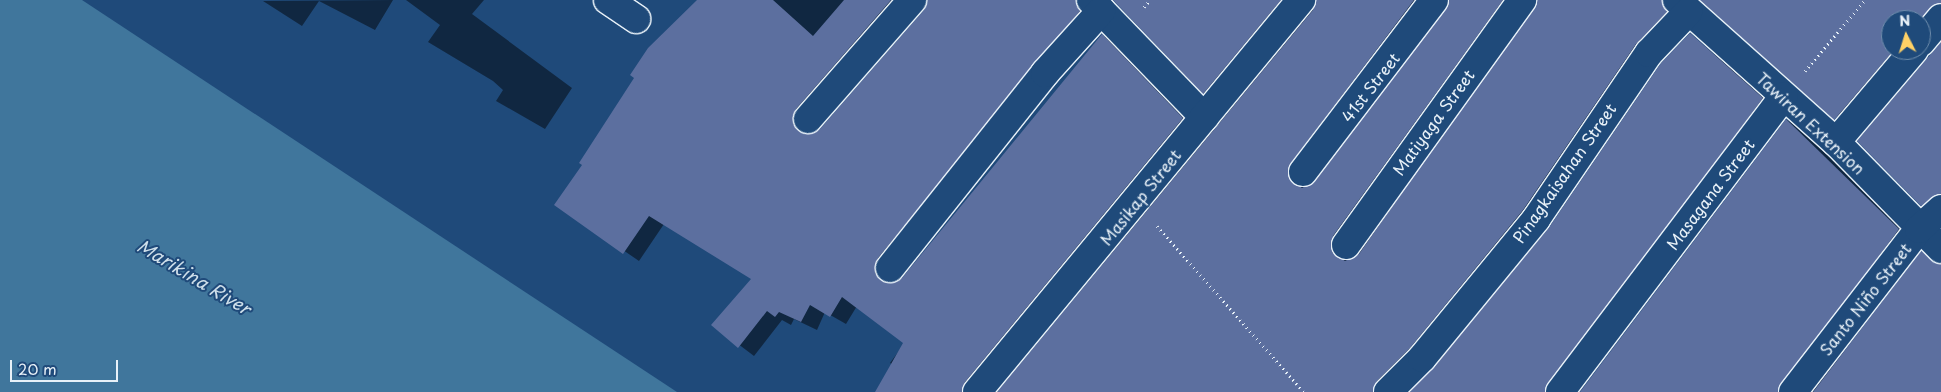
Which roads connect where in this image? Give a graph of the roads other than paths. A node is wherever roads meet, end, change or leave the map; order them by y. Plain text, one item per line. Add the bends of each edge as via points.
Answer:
1 (608, 0) edge
2 (912, 0) edge
3 (1301, 0) edge
4 (1434, 0) edge
5 (1522, 0) edge
6 (1096, 5) edge
7 (1682, 6) edge
8 (1941, 18) edge
9 (636, 19) dead end
10 (1931, 30) edge
11 (1906, 60) edge
12 (1784, 96) junction
13 (1204, 117) junction
14 (808, 119) dead end
15 (1836, 142) junction
16 (1303, 172) dead end
17 (1941, 209) edge
18 (1919, 229) junction
19 (1346, 245) dead end
20 (1941, 249) edge
21 (890, 268) dead end
22 (977, 392) edge
23 (1388, 392) edge
24 (1560, 392) edge
25 (1793, 392) edge

1 - 9 street
2 - 14 street
3 - 13 street, Masikap Street
4 - 16 street, 41st Street
5 - 19 street, Matiyaga Street
6 - 13 street
6 - 21 street
7 - 12 street, Tawiran Extension
7 - 23 street, Pinagkaisahan Street via 1536,219 1422,358
8 - 10 street
11 - 15 street
12 - 15 street, Tawiran Extension
12 - 24 street, Masagana Street
13 - 22 street, Masikap Street via 1135,205
15 - 18 street, Tawiran Extension
17 - 18 street, Santo Niño Street
18 - 20 street, Tawiran Extension
18 - 25 street, Santo Niño Street

